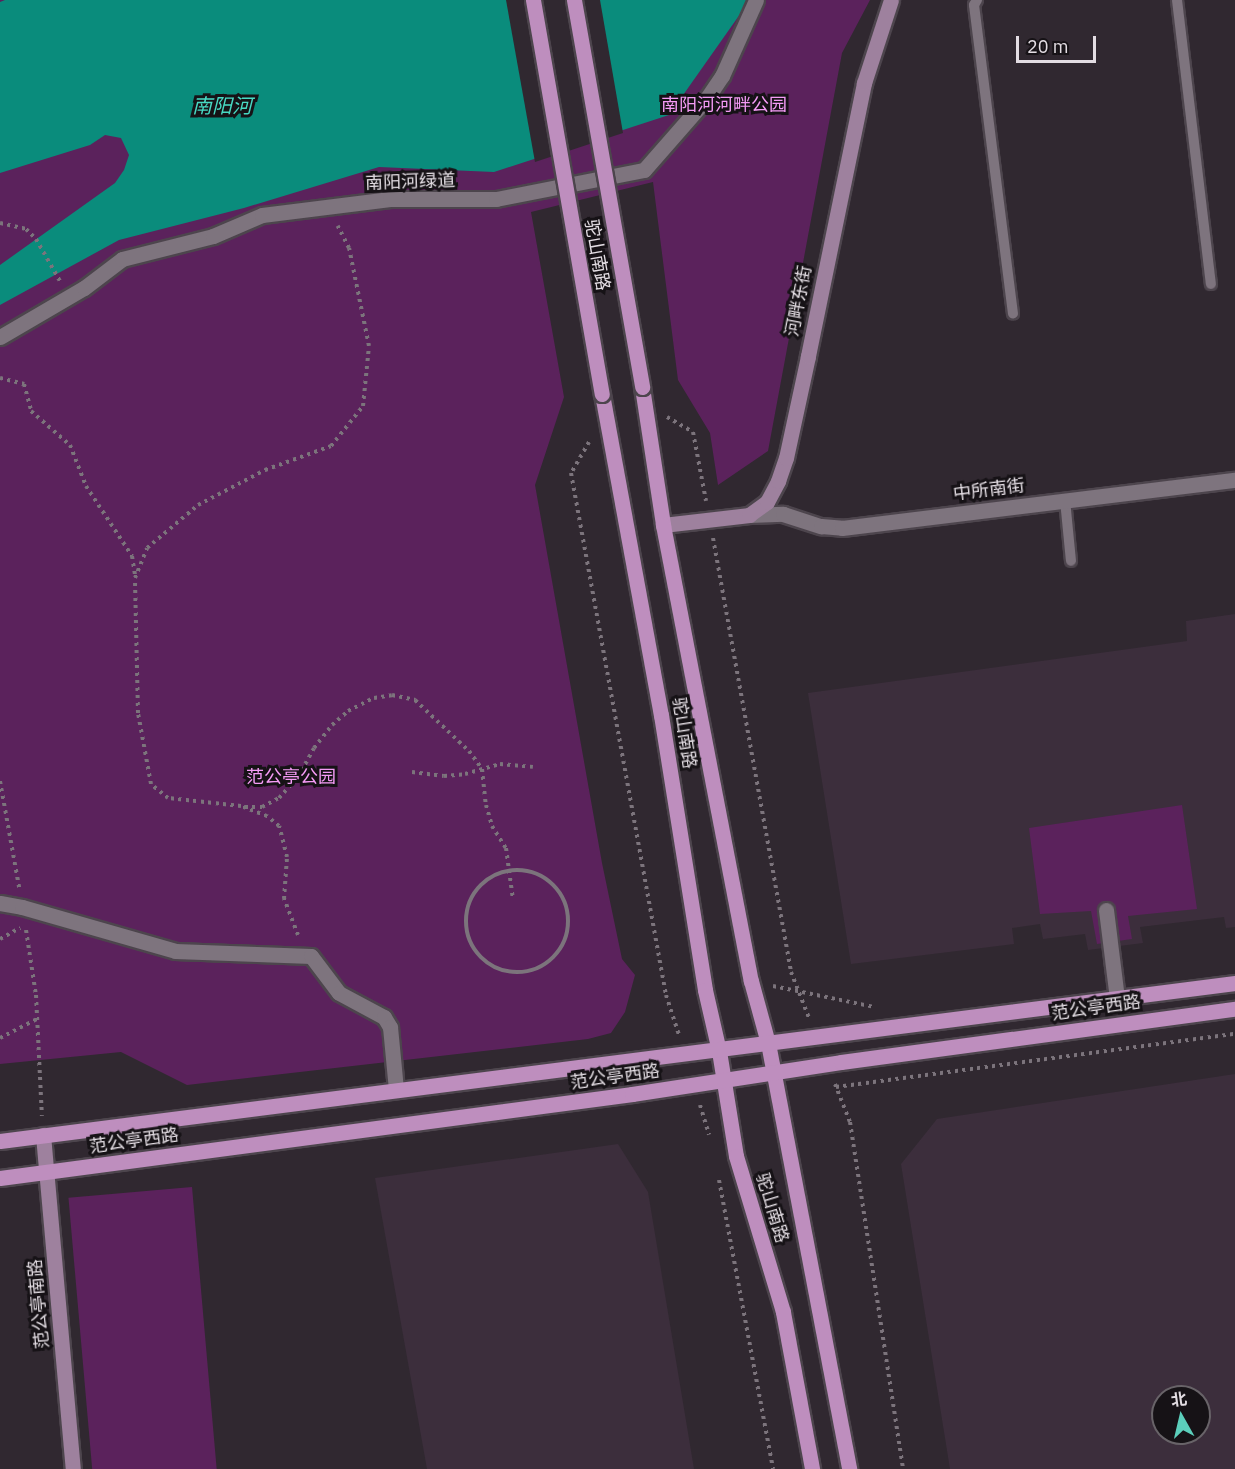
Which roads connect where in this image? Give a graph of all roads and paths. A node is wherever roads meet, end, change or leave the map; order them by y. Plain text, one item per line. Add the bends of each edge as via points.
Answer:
1 (533, 0) edge
2 (574, 0) edge
3 (756, 0) edge
4 (891, 0) edge
5 (977, 0) edge
6 (1177, 0) edge
7 (328, 207) junction
8 (0, 223) edge
9 (61, 282) dead end
10 (1211, 284) dead end
11 (1013, 314) dead end
12 (0, 337) edge
13 (0, 378) edge
14 (645, 405) junction
15 (605, 413) junction
16 (1235, 480) edge
17 (1065, 500) junction
18 (749, 515) junction
19 (710, 519) junction
20 (663, 525) junction
21 (1071, 561) dead end
22 (135, 578) junction
23 (533, 767) dead end
24 (482, 769) junction
25 (412, 772) dead end
26 (241, 807) junction
27 (508, 871) junction
28 (513, 900) dead end
29 (0, 903) edge
30 (1106, 910) dead end
31 (25, 925) dead end
32 (0, 939) edge
33 (311, 956) junction
34 (751, 981) junction
35 (1235, 983) edge
36 (36, 996) dead end
37 (1117, 998) junction
38 (884, 1008) dead end
39 (1235, 1009) edge
40 (37, 1019) junction
41 (811, 1024) dead end
42 (1235, 1034) edge
43 (0, 1038) edge
44 (680, 1040) dead end
45 (768, 1043) junction
46 (719, 1051) junction
47 (774, 1074) junction
48 (832, 1076) dead end
49 (723, 1081) junction
50 (836, 1087) junction
51 (396, 1089) junction
52 (698, 1097) dead end
53 (44, 1135) junction
54 (0, 1140) edge
55 (711, 1142) dead end
56 (46, 1173) junction
57 (718, 1177) dead end
58 (0, 1178) edge
59 (73, 1469) edge
60 (773, 1469) edge
61 (812, 1469) edge
62 (849, 1469) edge
63 (903, 1469) edge

1 - 15 main road, 驼山南路, bridge
2 - 14 main road, 驼山南路, bridge
3 - 7 street, 南阳河绿道 via 722,76 644,170 495,199 390,199
4 - 18 street, 河畔东街 via 864,82 786,458 767,502
5 - 11 lane
6 - 10 lane
7 - 12 street, 南阳河绿道 via 262,215 213,236 122,259 84,288
7 - 22 path via 349,248 369,346 363,406 331,446 265,470 198,505 147,548
8 - 9 path via 26,229
13 - 22 path via 24,384 31,411 70,445 86,486 132,556
14 - 19 path via 693,432
14 - 20 main road, 驼山南路
15 - 44 path via 571,473 666,995
15 - 46 main road, 驼山南路 via 662,715 705,990
16 - 17 street, 中所南街
17 - 18 street, 中所南街 via 842,528 783,514
17 - 21 lane
18 - 19 street
19 - 20 street
19 - 41 path via 791,972
20 - 34 main road, 驼山南路
22 - 26 path via 138,713 152,784 168,798
23 - 24 path via 500,764
24 - 25 path via 444,776
24 - 26 path via 469,751 415,700 392,695 359,705 332,725 298,777 279,798 262,807
24 - 27 path via 486,805 492,826 506,848
26 - 33 path via 267,816 279,826 287,857 284,898 293,927
27 - 27 path via 522,870 552,884 567,912 568,929 563,944 538,968 521,972 488,963 468,936 469,902 478,888
27 - 28 path
29 - 33 street via 175,951
30 - 37 street
31 - 32 path
33 - 51 street via 339,993 384,1017 390,1027
34 - 38 path
34 - 45 main road, 驼山南路
35 - 37 main road, 范公亭西路
36 - 40 path
37 - 45 main road, 范公亭西路
39 - 47 main road, 范公亭西路
40 - 43 path
40 - 53 path
42 - 50 path
45 - 46 main road, 范公亭西路
45 - 47 main road, 驼山南路
46 - 49 main road, 驼山南路
46 - 51 main road, 范公亭西路
47 - 49 main road, 范公亭西路
47 - 62 main road, 驼山南路
48 - 50 path
49 - 56 main road, 范公亭西路
49 - 61 main road, 驼山南路 via 736,1156 783,1312
50 - 63 path via 850,1122
51 - 53 main road, 范公亭西路
52 - 55 path
53 - 54 main road, 范公亭西路
53 - 56 street, 范公亭南路
56 - 58 main road, 范公亭西路
56 - 59 street, 范公亭南路
57 - 60 path

